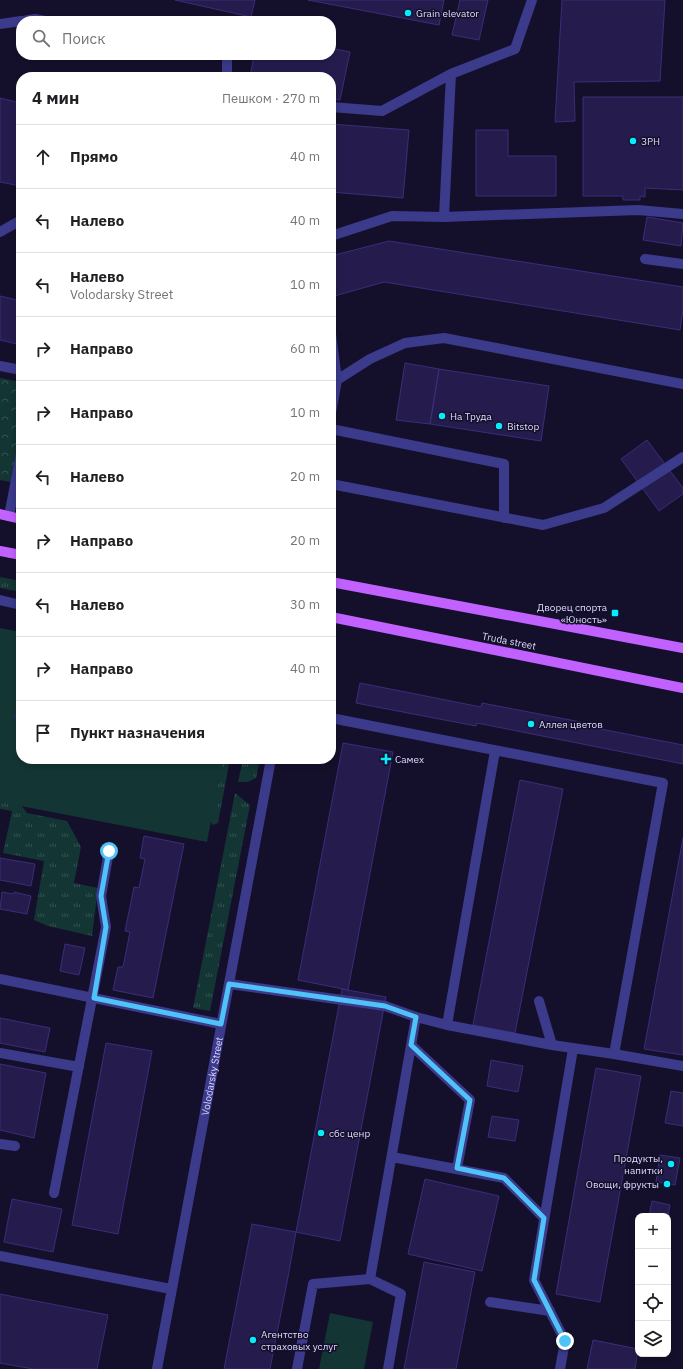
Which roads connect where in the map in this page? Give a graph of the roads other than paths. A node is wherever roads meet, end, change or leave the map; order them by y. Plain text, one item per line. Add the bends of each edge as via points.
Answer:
1 (532, 0) edge
2 (16, 22) edge
3 (0, 24) edge
4 (227, 60) edge
5 (227, 72) edge
6 (451, 74) junction
7 (336, 107) edge
8 (683, 214) edge
9 (444, 217) junction
10 (16, 223) edge
11 (0, 232) edge
12 (336, 234) edge
13 (645, 259) dead end
14 (683, 264) edge
15 (0, 366) edge
16 (16, 369) edge
17 (336, 372) edge
18 (337, 380) junction
19 (683, 384) edge
20 (336, 386) edge
21 (336, 430) edge
22 (683, 457) edge
23 (16, 473) edge
24 (336, 485) edge
25 (5, 515) edge
26 (16, 518) edge
27 (504, 518) junction
28 (0, 551) edge
29 (16, 554) edge
30 (336, 583) edge
31 (0, 600) edge
32 (16, 604) edge
33 (336, 619) edge
34 (683, 648) edge
35 (683, 688) edge
36 (336, 719) edge
37 (495, 751) junction
38 (270, 764) edge
39 (109, 851) dead end
40 (0, 979) edge
41 (229, 984) junction
42 (94, 998) junction
43 (539, 1001) dead end
44 (416, 1017) junction
45 (221, 1024) junction
46 (447, 1025) junction
47 (411, 1045) junction
48 (552, 1045) junction
49 (573, 1049) junction
50 (0, 1053) edge
51 (614, 1054) junction
52 (683, 1066) edge
53 (79, 1067) junction
54 (0, 1144) edge
55 (15, 1146) dead end
56 (392, 1157) junction
57 (457, 1168) junction
58 (54, 1193) dead end
59 (544, 1218) junction
60 (0, 1256) edge
61 (370, 1279) junction
62 (171, 1289) junction
63 (490, 1302) dead end
64 (550, 1311) junction
65 (157, 1369) edge
66 (297, 1369) edge
67 (388, 1369) edge
68 (560, 1369) edge

1 - 6 street via 515,49
2 - 3 street
4 - 5 street
6 - 7 street via 382,111
6 - 9 street
8 - 9 street via 638,210
9 - 12 street via 392,216
10 - 11 street
13 - 14 street
15 - 16 street
17 - 18 street
18 - 19 street via 370,358 405,343 444,338
18 - 20 street
21 - 27 street via 504,464
22 - 27 street via 604,508 542,525
23 - 25 street
24 - 27 street
25 - 26 main road
28 - 29 main road
30 - 34 main road
31 - 32 street
33 - 35 main road, Truda street
36 - 37 street
37 - 46 street
37 - 51 street via 663,783
38 - 41 street, Volodarsky Street
39 - 42 street via 101,896 106,927
40 - 42 street
41 - 44 street via 385,1006
41 - 45 street, Volodarsky Street
42 - 45 street
42 - 53 street
43 - 48 street
44 - 46 street
44 - 47 street
45 - 62 street, Volodarsky Street
46 - 48 street
47 - 56 street
47 - 57 street via 470,1100
48 - 49 street
49 - 51 street
49 - 59 street
50 - 53 street
51 - 52 street
53 - 58 street
54 - 55 street
56 - 57 street
56 - 61 street
57 - 59 street via 504,1178
59 - 64 street via 534,1280
60 - 62 street
61 - 66 street via 313,1284
61 - 67 street via 401,1294
62 - 65 street, Volodarsky Street
63 - 64 street
64 - 68 street via 565,1341

